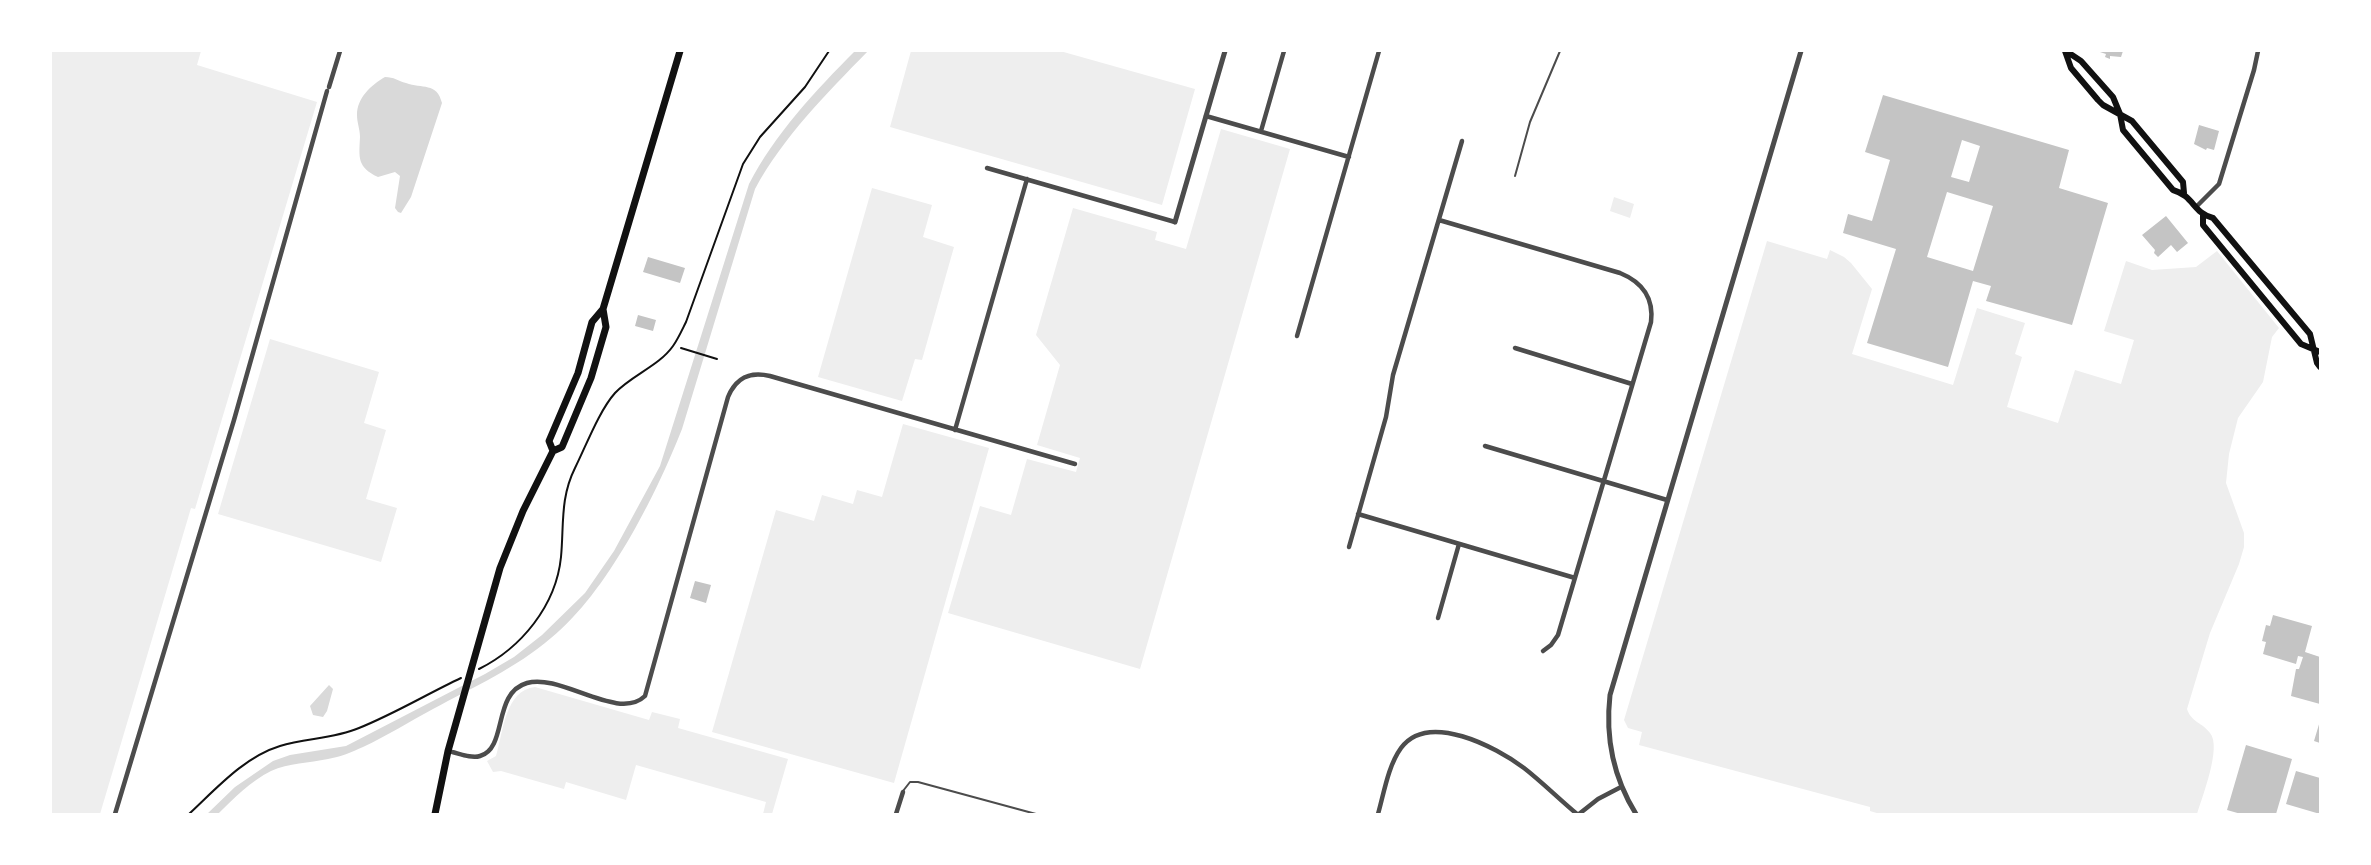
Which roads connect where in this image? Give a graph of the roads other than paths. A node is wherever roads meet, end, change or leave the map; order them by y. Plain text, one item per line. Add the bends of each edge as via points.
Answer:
1 (340, 51) edge
2 (680, 51) edge
3 (1224, 51) edge
4 (1284, 51) edge
5 (1379, 51) edge
6 (1560, 51) edge
7 (1801, 51) edge
8 (2066, 51) edge
9 (2258, 51) edge
10 (2120, 114) junction
11 (1206, 116) junction
12 (1261, 131) junction
13 (1462, 141) dead end
14 (1349, 157) junction
15 (987, 168) dead end
16 (1516, 176) dead end
17 (1027, 180) junction
18 (2184, 193) junction
19 (2196, 207) junction
20 (2203, 215) junction
21 (1439, 219) junction
22 (1175, 222) joint
23 (2264, 280) junction
24 (2248, 281) junction
25 (603, 309) junction
26 (1297, 336) dead end
27 (1515, 348) dead end
28 (2317, 351) edge
29 (2320, 367) edge
30 (1632, 384) junction
31 (955, 430) junction
32 (1485, 446) dead end
33 (553, 451) junction
34 (1074, 464) dead end
35 (1604, 481) junction
36 (1667, 500) junction
37 (1358, 514) junction
38 (1460, 544) junction
39 (1349, 547) dead end
40 (1575, 578) junction
41 (1438, 618) dead end
42 (1543, 651) dead end
43 (449, 751) junction
44 (1621, 787) junction
45 (903, 792) joint
46 (115, 814) edge
47 (435, 814) edge
48 (896, 814) edge
49 (1036, 814) edge
50 (1378, 814) edge
51 (1578, 814) edge
52 (1636, 814) edge

1 - 46 street
2 - 25 main road
3 - 11 street
4 - 12 street
5 - 14 street
6 - 16 lane via 1530,122
7 - 36 street
8 - 10 main road via 2090,71
8 - 10 main road via 2071,68 2098,100
9 - 19 street via 2218,184
10 - 18 main road via 2132,121 2183,182
10 - 18 main road via 2123,130 2173,190
11 - 12 street
11 - 22 street
12 - 14 street
13 - 21 street
14 - 26 street
15 - 17 street
17 - 22 street
17 - 31 street
18 - 19 main road
19 - 20 main road
20 - 23 main road via 2213,218
20 - 24 main road via 2203,225
21 - 30 street via 1639,283 1650,298 1652,313
21 - 37 street
23 - 24 main road
23 - 28 main road via 2310,334
24 - 28 main road via 2301,344
25 - 33 main road via 592,322 572,390 550,442
25 - 33 main road via 606,327 588,386 562,447
27 - 30 street
28 - 29 main road
30 - 35 street
31 - 34 street
31 - 43 street via 760,374 742,377 728,397 645,696 624,705 530,682 509,696 486,753 471,757
32 - 35 street
33 - 43 main road via 508,547
35 - 36 street
35 - 40 street
36 - 44 street via 1610,695 1608,735
37 - 38 street
37 - 39 street
38 - 40 street
38 - 41 street
40 - 42 street via 1558,635
43 - 47 main road
44 - 51 street
44 - 52 street
45 - 48 street
45 - 49 lane via 907,784 918,782
50 - 51 street via 1401,747 1414,737 1435,732 1467,738 1502,754

